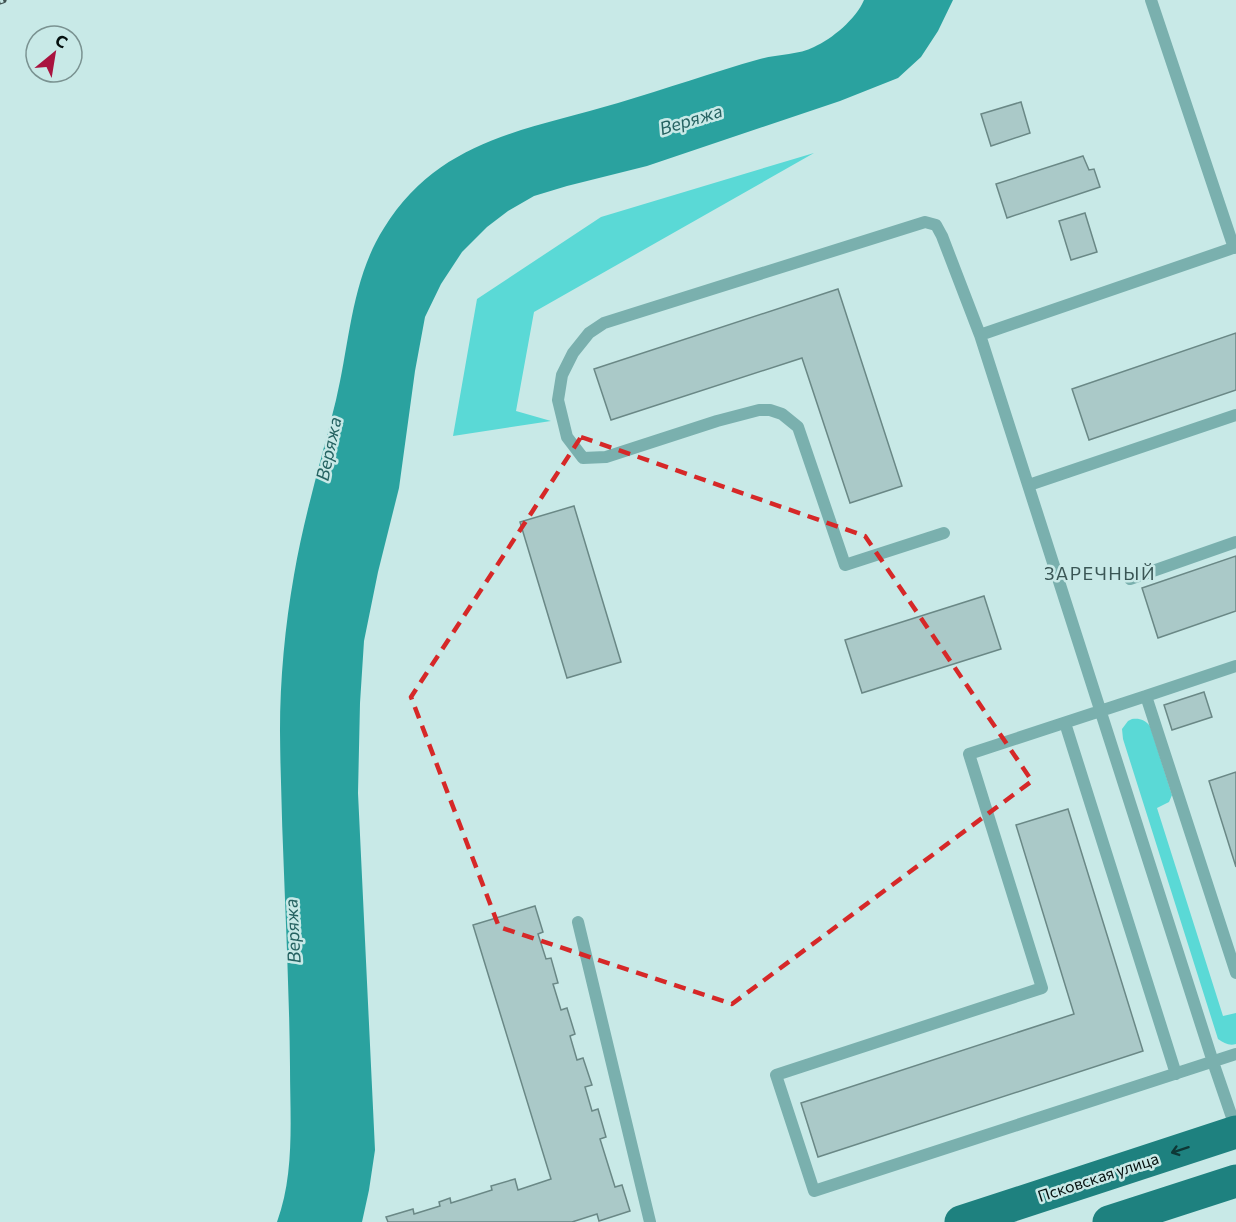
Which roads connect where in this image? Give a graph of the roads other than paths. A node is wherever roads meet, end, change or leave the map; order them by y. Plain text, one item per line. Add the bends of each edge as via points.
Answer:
1 (1151, 0) edge
2 (1235, 247) edge
3 (980, 335) junction
4 (1236, 415) edge
5 (1029, 485) junction
6 (944, 533) dead end
7 (1236, 542) edge
8 (1130, 579) dead end
9 (1236, 666) edge
10 (1146, 696) junction
11 (1101, 711) junction
12 (1065, 723) junction
13 (578, 922) dead end
14 (1236, 972) edge
15 (1236, 1054) edge
16 (1213, 1062) junction
17 (1176, 1074) junction
18 (1236, 1130) edge
19 (1236, 1181) edge
20 (650, 1222) edge
21 (961, 1222) edge
22 (1109, 1222) edge

1 - 2 lane
2 - 3 lane
3 - 5 lane
3 - 6 lane via 942,236 936,225 925,222 604,323 589,333 562,375 558,400 567,437 583,458 606,458 717,421 770,410 798,427 845,565
4 - 5 lane
5 - 11 lane
7 - 8 lane
9 - 10 lane
10 - 11 lane
10 - 14 lane
11 - 12 lane
11 - 16 lane
12 - 17 lane
12 - 17 lane via 969,754 1042,988 776,1075 779,1086 814,1191
13 - 20 lane
15 - 16 lane
16 - 17 lane
16 - 18 lane
18 -> 21 main road, Псковская улица
19 - 22 main road

